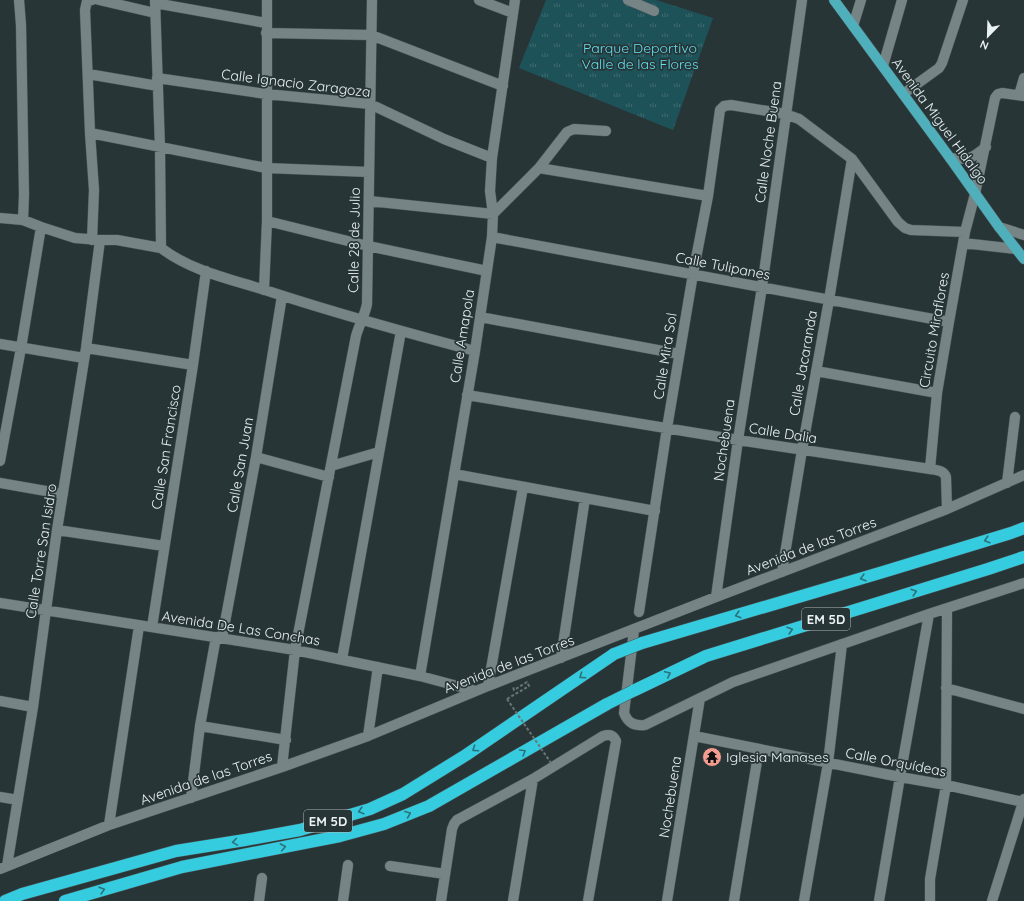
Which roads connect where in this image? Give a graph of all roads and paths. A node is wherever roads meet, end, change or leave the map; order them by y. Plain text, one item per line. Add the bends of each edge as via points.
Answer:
1 (19, 0) edge
2 (99, 0) edge
3 (267, 0) edge
4 (372, 0) edge
5 (479, 0) edge
6 (515, 0) edge
7 (628, 0) edge
8 (861, 0) edge
9 (902, 0) edge
10 (963, 0) edge
11 (89, 1) edge
12 (799, 1) edge
13 (837, 2) edge
14 (155, 5) edge
15 (654, 11) dead end
16 (513, 13) junction
17 (266, 23) junction
18 (853, 26) junction
19 (266, 33) junction
20 (371, 35) junction
21 (883, 66) junction
22 (88, 74) junction
23 (1024, 78) edge
24 (158, 82) junction
25 (503, 86) junction
26 (266, 94) junction
27 (903, 94) junction
28 (1021, 96) edge
29 (370, 104) junction
30 (786, 114) junction
31 (606, 131) dead end
32 (90, 133) junction
33 (986, 147) junction
34 (160, 148) junction
35 (492, 158) junction
36 (950, 158) junction
37 (852, 160) junction
38 (266, 168) junction
39 (539, 168) junction
40 (369, 172) junction
41 (975, 194) junction
42 (708, 196) junction
43 (369, 201) junction
44 (493, 214) junction
45 (0, 218) edge
46 (23, 220) junction
47 (267, 221) junction
48 (41, 227) junction
49 (999, 228) junction
50 (965, 232) junction
51 (1024, 235) edge
52 (492, 237) junction
53 (96, 240) junction
54 (964, 243) junction
55 (368, 246) junction
56 (161, 248) junction
57 (1016, 249) junction
58 (1024, 259) edge
59 (206, 271) junction
60 (487, 271) junction
61 (693, 274) junction
62 (762, 287) junction
63 (264, 290) junction
64 (282, 296) junction
65 (829, 300) junction
66 (480, 317) junction
67 (362, 320) junction
68 (949, 322) junction
69 (401, 331) junction
70 (0, 344) edge
71 (21, 348) junction
72 (475, 351) junction
73 (85, 353) junction
74 (679, 354) junction
75 (193, 365) junction
76 (816, 371) junction
77 (937, 393) junction
78 (467, 395) junction
79 (1015, 417) dead end
80 (667, 428) junction
81 (738, 440) junction
82 (802, 450) junction
83 (379, 452) junction
84 (256, 457) junction
85 (0, 461) edge
86 (331, 466) junction
87 (930, 469) junction
88 (454, 474) junction
89 (1024, 475) edge
90 (329, 477) junction
91 (0, 483) edge
92 (1007, 483) junction
93 (523, 487) junction
94 (63, 494) junction
95 (585, 498) junction
96 (947, 509) junction
97 (655, 511) junction
98 (1024, 528) edge
99 (57, 530) junction
100 (164, 546) junction
101 (1024, 557) edge
102 (782, 572) junction
103 (1024, 584) edge
104 (716, 597) junction
105 (0, 603) edge
106 (947, 609) junction
107 (46, 610) junction
108 (639, 612) dead end
109 (929, 614) junction
110 (139, 626) junction
111 (152, 627) junction
112 (634, 630) junction
113 (219, 637) junction
114 (842, 644) junction
115 (295, 650) junction
116 (561, 658) junction
117 (342, 659) junction
118 (378, 667) junction
119 (525, 672) junction
120 (420, 676) junction
121 (488, 686) junction
122 (946, 688) junction
123 (476, 691) junction
124 (700, 698) junction
125 (0, 701) edge
126 (33, 707) junction
127 (1024, 709) edge
128 (200, 726) junction
129 (368, 736) junction
130 (694, 736) junction
131 (286, 740) junction
132 (759, 749) junction
133 (828, 763) junction
134 (551, 764) dead end
135 (282, 767) junction
136 (900, 777) junction
137 (533, 779) junction
138 (946, 785) junction
139 (0, 797) edge
140 (191, 798) junction
141 (18, 800) junction
142 (1023, 800) edge
143 (109, 825) junction
144 (348, 865) dead end
145 (390, 866) dead end
146 (4, 867) edge
147 (444, 874) junction
148 (262, 878) dead end
149 (5, 901) edge
150 (65, 901) edge
151 (258, 901) edge
152 (343, 901) edge
153 (440, 901) edge
154 (513, 901) edge
155 (588, 901) edge
156 (667, 901) edge
157 (734, 901) edge
158 (804, 901) edge
159 (879, 901) edge
160 (930, 901) edge
161 (992, 901) edge

1 - 46 street
2 - 14 street
3 - 17 street
4 - 20 street, Calle 28 de Julio
5 - 16 street
6 - 16 street, Calle Amapola
7 - 15 street
8 - 18 street
9 - 21 street
10 - 27 street via 942,63
11 - 22 street, Calle Torre San Isidro via 85,10
12 - 30 street, Calle Noche Buena
13 - 18 main road, Avenida Miguel Hidalgo
14 - 17 street
14 - 24 street
16 - 25 street, Calle Amapola
17 - 19 street
18 - 21 main road, Avenida Miguel Hidalgo
19 - 20 street
19 - 26 street
20 - 25 street
20 - 29 street, Calle 28 de Julio
21 - 27 main road, Avenida Miguel Hidalgo
22 - 24 street, Calle Ignacio Zaragoza
22 - 32 street, Calle Torre San Isidro
23 - 28 street
24 - 26 street, Calle Ignacio Zaragoza
24 - 34 street
25 - 35 street, Calle Amapola
26 - 29 street, Calle Ignacio Zaragoza
26 - 38 street
27 - 36 main road, Avenida Miguel Hidalgo
28 - 33 street, Circuito Miraflores via 1002,93 995,98
29 - 35 street, Calle Ignacio Zaragoza via 444,139
29 - 40 street, Calle 28 de Julio
30 - 37 street via 799,119
30 - 42 street, Calle Mira Sol via 731,105 720,110
30 - 62 street, Calle Noche Buena
31 - 39 street via 574,129 567,132
32 - 34 street
32 - 53 street, Calle Torre San Isidro
33 - 36 street via 970,158
33 - 41 street, Circuito Miraflores
34 - 38 street
34 - 56 street
35 - 44 street, Calle Amapola via 490,191
36 - 41 main road, Avenida Miguel Hidalgo
37 - 50 street via 905,228
37 - 65 street, Calle Jacaranda
38 - 40 street
38 - 47 street
39 - 42 street
39 - 44 street
40 - 43 street, Calle 28 de Julio
41 - 49 main road, Avenida Miguel Hidalgo
41 - 50 street, Circuito Miraflores
42 - 61 street, Calle Mira Sol
43 - 44 street
43 - 55 street, Calle 28 de Julio
44 - 52 street, Calle Amapola
45 - 46 street
46 - 48 street
47 - 55 street
47 - 63 street
48 - 53 street via 75,238
48 - 71 street
49 - 51 street
49 - 57 main road, Avenida Miguel Hidalgo
50 - 54 street, Circuito Miraflores
52 - 60 street, Calle Amapola
52 - 61 street, Calle Tulipanes
53 - 56 street via 117,240
53 - 73 street, Calle Torre San Isidro
54 - 57 street
54 - 68 street, Circuito Miraflores
55 - 60 street
55 - 67 street, Calle 28 de Julio via 367,304
56 - 59 street via 171,256
57 - 58 main road, Avenida Miguel Hidalgo
59 - 63 street
59 - 75 street, Calle San Francisco
60 - 66 street, Calle Amapola
61 - 62 street, Calle Tulipanes
61 - 74 street, Calle Mira Sol
62 - 65 street, Calle Tulipanes
62 - 81 street, Nochebuena
63 - 64 street
64 - 67 street
64 - 84 street, Calle San Juan
65 - 68 street, Calle Tulipanes
65 - 76 street, Calle Jacaranda
66 - 72 street, Calle Amapola
66 - 74 street
67 - 69 street
67 - 86 street, Calle 28 de Julio via 356,336
68 - 77 street, Circuito Miraflores
69 - 72 street
69 - 83 street
70 - 71 street
71 - 73 street
71 - 85 street
72 - 78 street, Calle Amapola
73 - 75 street
73 - 94 street, Calle Torre San Isidro
74 - 80 street, Calle Mira Sol
75 - 100 street, Calle San Francisco
76 - 77 street
76 - 82 street, Calle Jacaranda
77 - 87 street, Circuito Miraflores
78 - 80 street, Calle Dalia
78 - 88 street, Calle Amapola
79 - 92 street
80 - 81 street, Calle Dalia
80 - 97 street, Calle Mira Sol
81 - 82 street, Calle Dalia
81 - 104 street, Nochebuena
82 - 87 street, Calle Dalia
82 - 102 street, Calle Jacaranda
83 - 86 street
83 - 117 street
84 - 90 street
84 - 113 street, Calle San Juan
86 - 90 street, Calle 28 de Julio
87 - 96 street via 945,473
88 - 93 street
88 - 120 street, Calle Amapola
89 - 92 street, Avenida de las Torres
90 - 115 street, Calle 28 de Julio
91 - 94 street
92 - 96 street, Avenida de las Torres
93 - 95 street
93 - 121 street
94 - 99 street, Calle Torre San Isidro
95 - 97 street
95 - 116 street
96 - 102 street, Avenida de las Torres
97 - 108 street, Calle Mira Sol
98 -> 149 highway, EM 5D, bridge via 642,643 614,654 466,755 403,794 370,809 300,830 176,851
99 - 100 street
99 - 107 street, Calle Torre San Isidro
100 - 111 street, Calle San Francisco
150 -> 101 highway, EM 5D, bridge via 182,867 340,836 384,824 429,806 607,704 706,656
102 - 104 street, Avenida de las Torres
103 - 106 street
104 - 112 street, Avenida de las Torres
105 - 107 street, Avenida De Las Conchas
106 - 109 street
106 - 122 street
107 - 110 street, Avenida De Las Conchas
107 - 126 street, Calle Torre San Isidro
109 - 114 street
109 - 136 street
110 - 111 street, Avenida De Las Conchas
110 - 143 street
111 - 113 street, Avenida De Las Conchas
112 - 116 street, Avenida de las Torres
112 - 124 street via 624,713 626,718 638,726 645,725
113 - 115 street, Avenida De Las Conchas
113 - 128 street, Calle San Juan
114 - 124 street via 733,682
114 - 133 street
115 - 117 street, Avenida De Las Conchas
115 - 131 street, Calle 28 de Julio
116 - 119 street, Avenida de las Torres
117 - 118 street, Avenida De Las Conchas
118 - 120 street, Avenida De Las Conchas
118 - 129 street
119 - 121 street, Avenida de las Torres
119 - 134 path, bridge via 513,688 514,690 527,682 529,686 507,699
120 - 123 street, Avenida De Las Conchas
121 - 123 street, Avenida de las Torres
122 - 127 street
122 - 138 street
123 - 129 street, Avenida de las Torres
124 - 130 street, Nochebuena
125 - 126 street
126 - 141 street, Calle Torre San Isidro
128 - 131 street
128 - 140 street, Calle San Juan
129 - 135 street, Avenida de las Torres
130 - 132 street, Calle Orquídeas
130 - 156 street, Nochebuena
131 - 135 street, Calle 28 de Julio
132 - 133 street, Calle Orquídeas
132 - 157 street
133 - 136 street, Calle Orquídeas
133 - 158 street
135 - 140 street, Avenida de las Torres
136 - 138 street, Calle Orquídeas
136 - 159 street
137 - 147 street via 457,820 452,829
137 - 154 street
137 - 155 street via 607,734 616,741
138 - 142 street, Calle Orquídeas
138 - 160 street via 930,880
139 - 141 street
140 - 143 street, Avenida de las Torres
141 - 146 street, Calle Torre San Isidro
142 - 161 street
143 - 146 street, Avenida de las Torres
144 - 152 street
145 - 147 street
147 - 153 street
148 - 151 street

